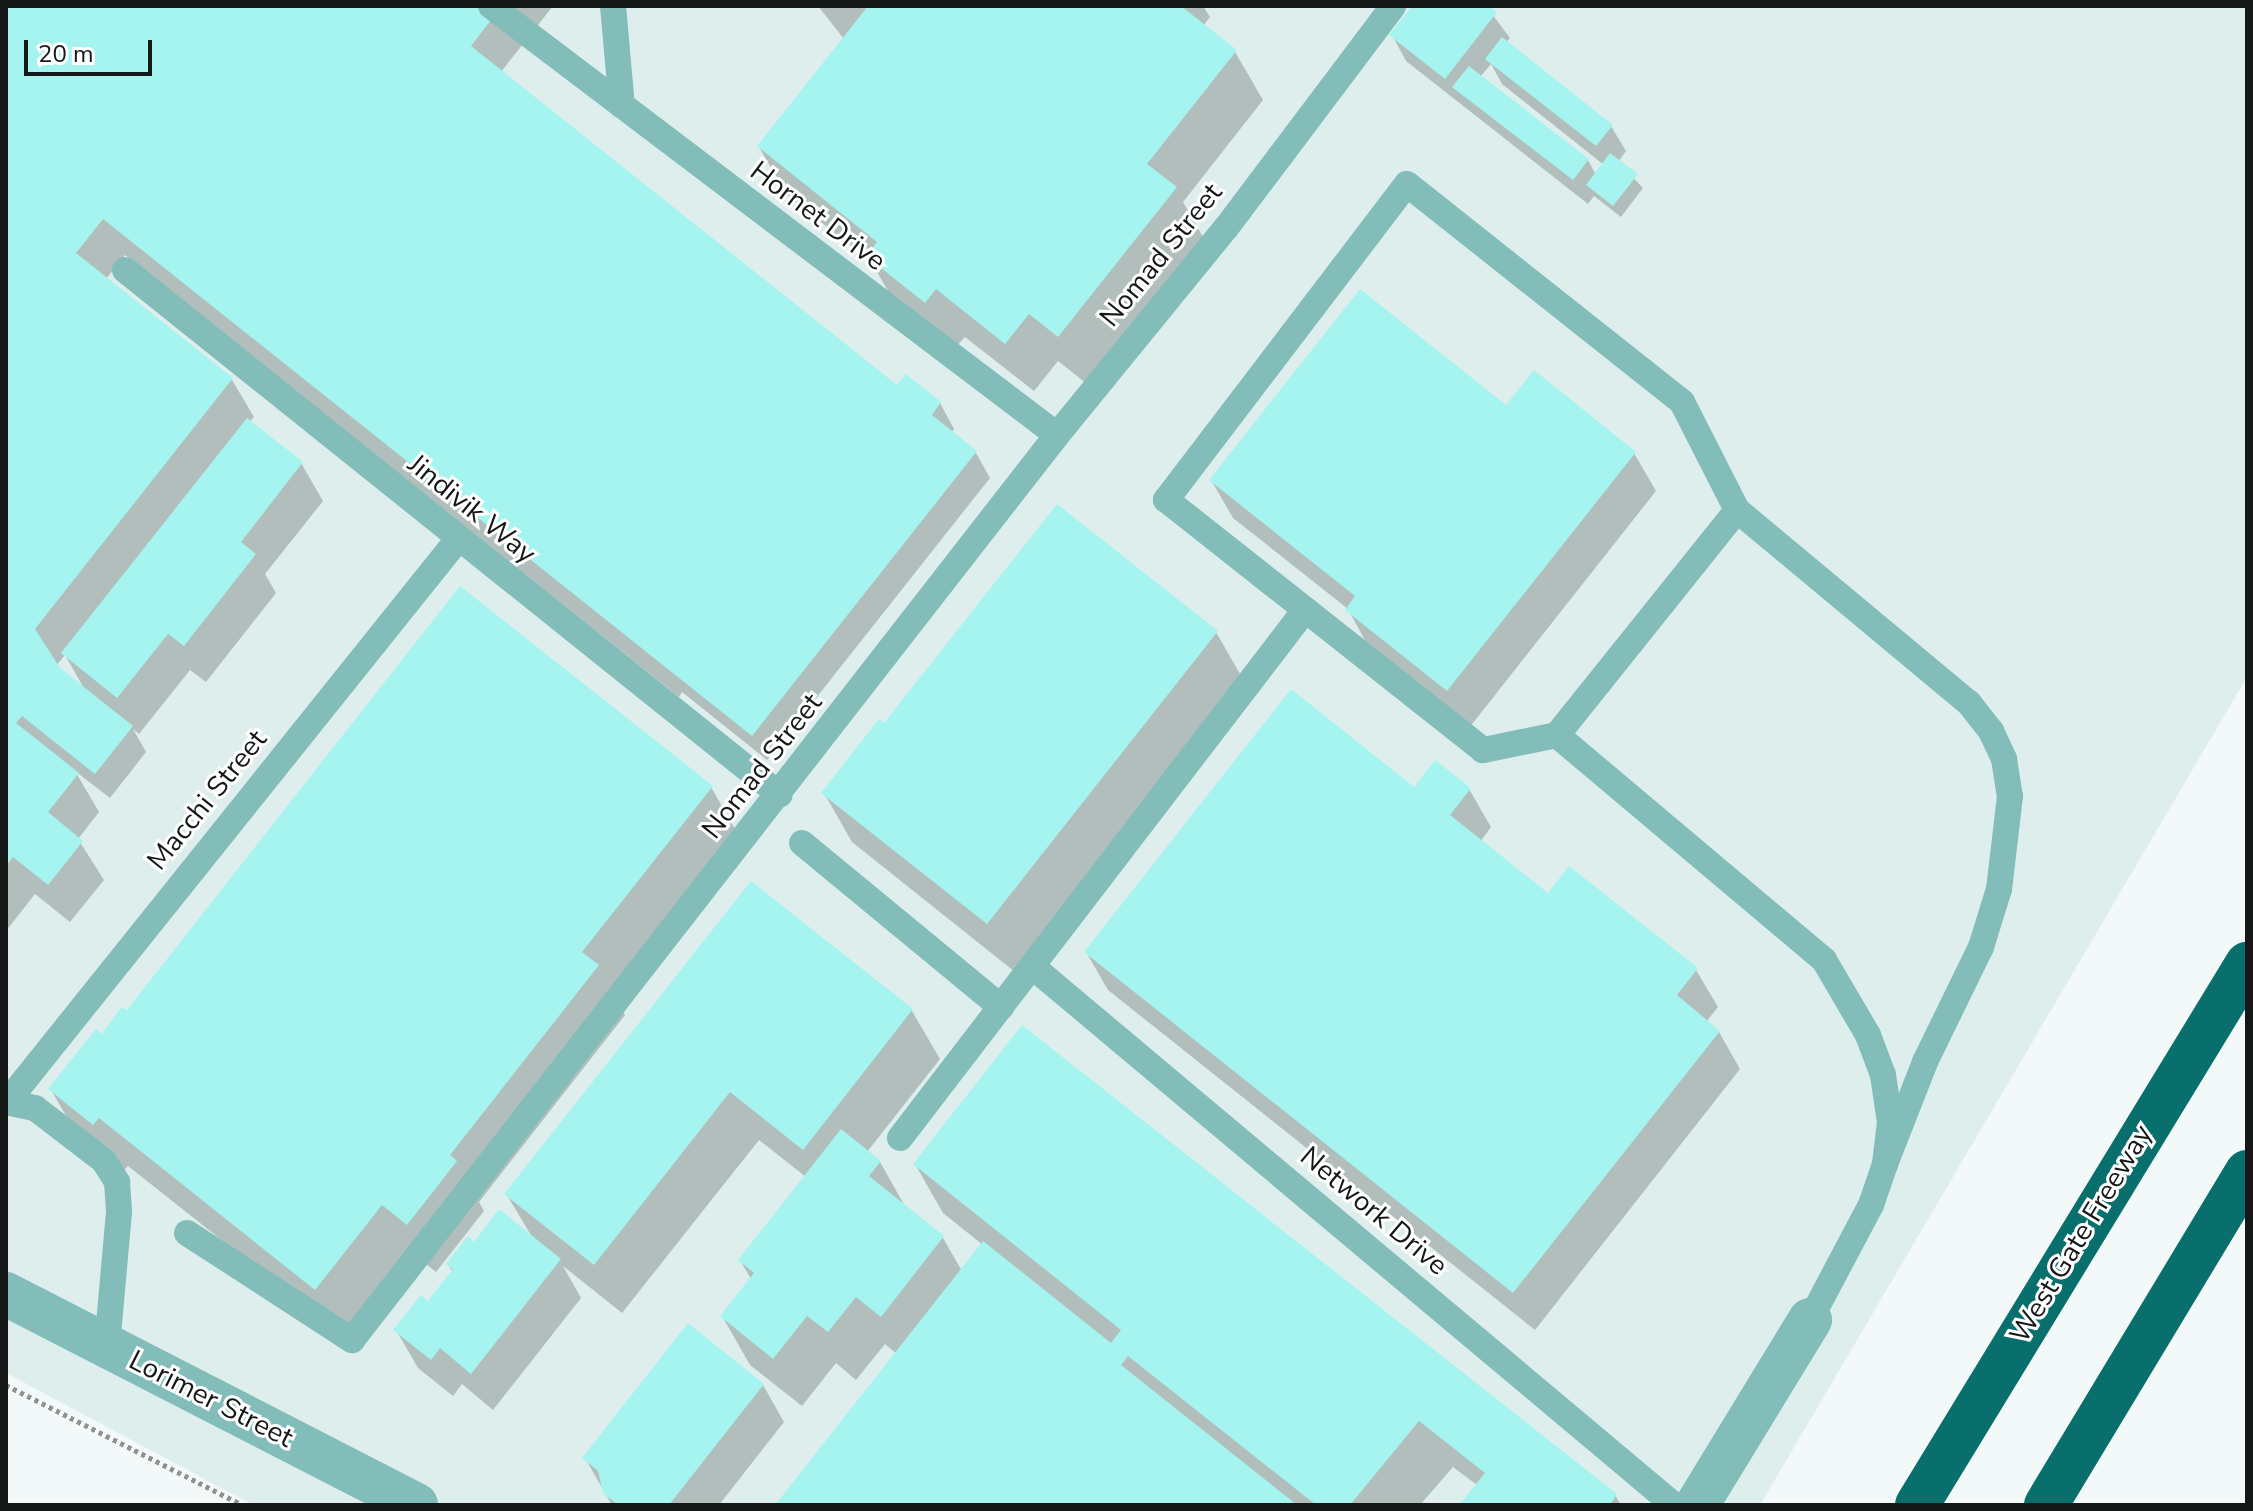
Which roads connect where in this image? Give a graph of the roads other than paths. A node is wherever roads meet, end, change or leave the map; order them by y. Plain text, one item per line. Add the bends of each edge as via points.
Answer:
1 (491, 6) edge
2 (613, 6) edge
3 (1393, 6) edge
4 (622, 106) junction
5 (125, 270) dead end
6 (1057, 435) junction
7 (1737, 510) junction
8 (458, 539) junction
9 (1305, 610) junction
10 (1557, 735) junction
11 (780, 795) junction
12 (802, 843) dead end
13 (2247, 964) edge
14 (1033, 967) junction
15 (1001, 1007) junction
16 (6, 1102) edge
17 (900, 1138) dead end
18 (1885, 1164) junction
19 (2247, 1172) edge
20 (187, 1233) dead end
21 (6, 1294) edge
22 (1810, 1320) joint
23 (107, 1346) junction
24 (416, 1505) edge
25 (1674, 1505) edge
26 (1697, 1505) edge
27 (1917, 1505) edge
28 (2046, 1505) edge

1 - 4 lane, Hornet Drive
2 - 4 lane
3 - 6 lane, Nomad Street via 1226,228
4 - 6 lane, Hornet Drive
5 - 8 lane, Jindivik Way
6 - 11 lane, Nomad Street
7 - 9 lane via 1682,402 1407,184 1166,500
7 - 10 lane
7 - 18 lane via 1969,703 2004,759 2010,796 1999,889 1981,947 1925,1062
8 - 11 lane, Jindivik Way
8 - 16 lane, Macchi Street
9 - 10 lane via 1483,750
9 - 14 lane
10 - 18 lane via 1824,960 1846,992 1883,1075 1890,1122
11 - 20 lane, Nomad Street via 352,1340
12 - 15 lane
13 - 27 highway, West Gate Freeway
14 - 15 lane
14 - 25 lane, Network Drive
15 - 17 lane
16 - 23 lane, Macchi Street via 35,1108 59,1125 104,1161 117,1182
18 - 22 lane via 1871,1205
19 - 28 highway
21 - 23 street, Lorimer Street
22 - 26 street
23 - 24 street, Lorimer Street

